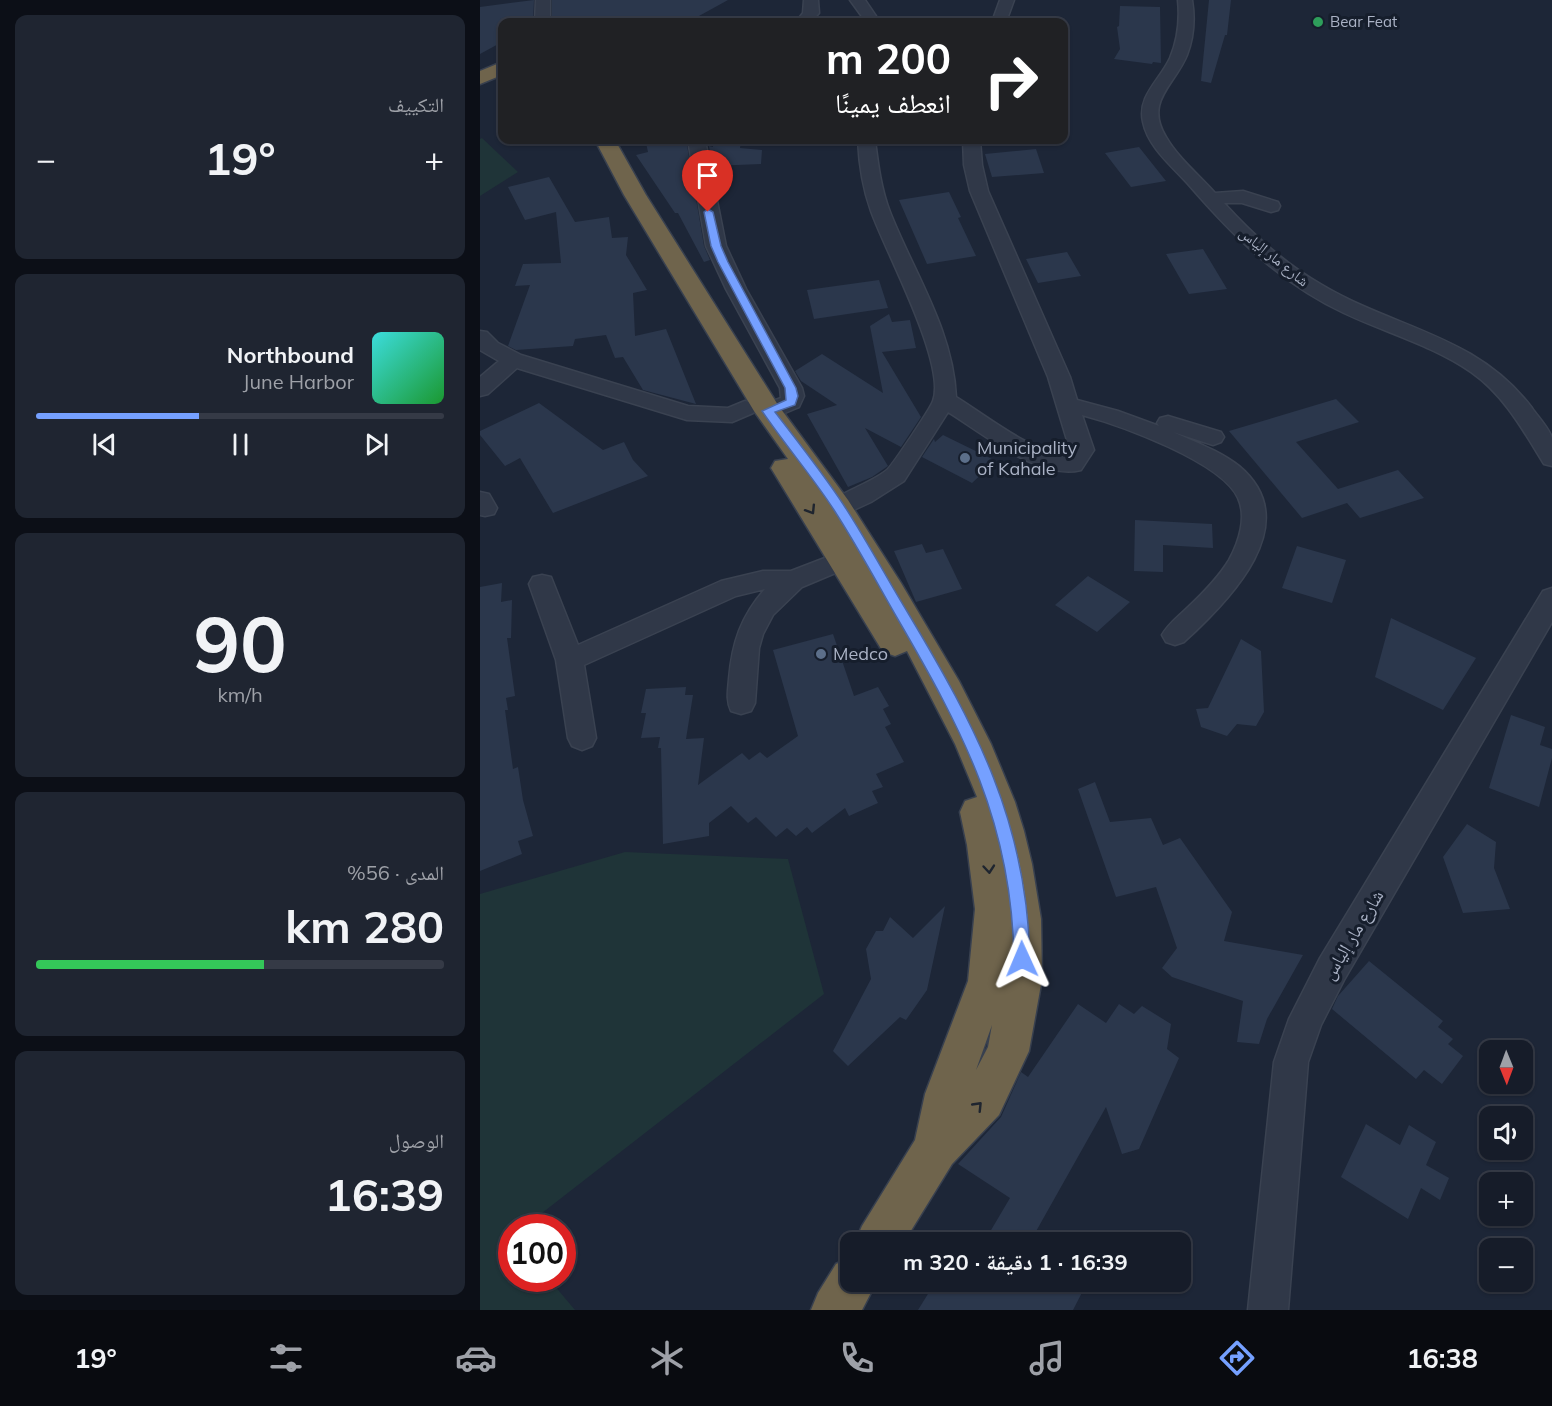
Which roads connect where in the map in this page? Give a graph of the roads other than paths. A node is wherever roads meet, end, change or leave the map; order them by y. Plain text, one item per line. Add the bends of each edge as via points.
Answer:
1 (543, 0) edge
2 (811, 0) edge
3 (857, 0) edge
4 (1007, 0) edge
5 (1185, 0) edge
6 (543, 18) edge
7 (807, 18) edge
8 (870, 18) edge
9 (1000, 18) edge
10 (498, 58) edge
11 (480, 62) edge
12 (498, 71) edge
13 (480, 78) edge
14 (591, 144) edge
15 (608, 144) edge
16 (697, 144) edge
17 (867, 144) edge
18 (972, 144) edge
19 (1212, 202) junction
20 (1271, 206) dead end
21 (480, 337) edge
22 (513, 360) junction
23 (480, 389) edge
24 (945, 400) junction
25 (1069, 405) junction
26 (757, 409) junction
27 (1108, 414) junction
28 (1213, 437) dead end
29 (1552, 458) edge
30 (838, 507) junction
31 (843, 560) junction
32 (793, 580) junction
33 (542, 585) dead end
34 (1552, 598) edge
35 (1542, 632) edge
36 (1175, 635) dead end
37 (570, 660) junction
38 (741, 703) dead end
39 (582, 738) dead end
40 (936, 1148) junction
41 (884, 1232) edge
42 (847, 1292) edge
43 (836, 1310) edge
44 (1268, 1310) edge

1 - 6 street
2 - 7 street
3 - 8 street
4 - 9 street
5 - 19 street, شارع مار إلياس via 1182,50 1155,91 1151,120 1159,138
10 - 11 highway
12 - 13 highway
14 - 26 highway
15 - 26 highway
16 - 26 street via 716,246 793,396 791,402
17 - 24 street via 880,210 938,344
18 - 25 street via 980,191
19 - 20 street via 1217,198 1243,197
19 - 29 street, شارع مار إلياس via 1265,253 1312,287 1481,368 1521,410
21 - 22 street via 490,348
22 - 23 street
22 - 26 street via 687,413 732,415
24 - 25 street via 1041,457 1065,465 1077,460 1082,450
24 - 30 street via 896,475
25 - 27 street
26 - 30 highway
26 -> 31 highway
27 - 28 street via 1130,413
27 - 36 street via 1195,451 1235,475 1256,514 1241,561 1204,609
40 -> 30 highway via 984,1100 1008,1051 1022,979 1021,919 1013,864 997,802 974,744 936,671
31 - 32 street
31 -> 40 highway via 954,746 973,792 987,845 994,909 988,981 946,1094
32 - 37 street via 763,580 730,588
32 - 38 street via 762,608 750,631 744,651
33 - 37 street
34 - 35 street, شارع مار إلياس
35 - 44 street, شارع مار إلياس via 1455,760 1306,1019 1291,1062
37 - 39 street
40 - 41 highway
42 - 43 highway

